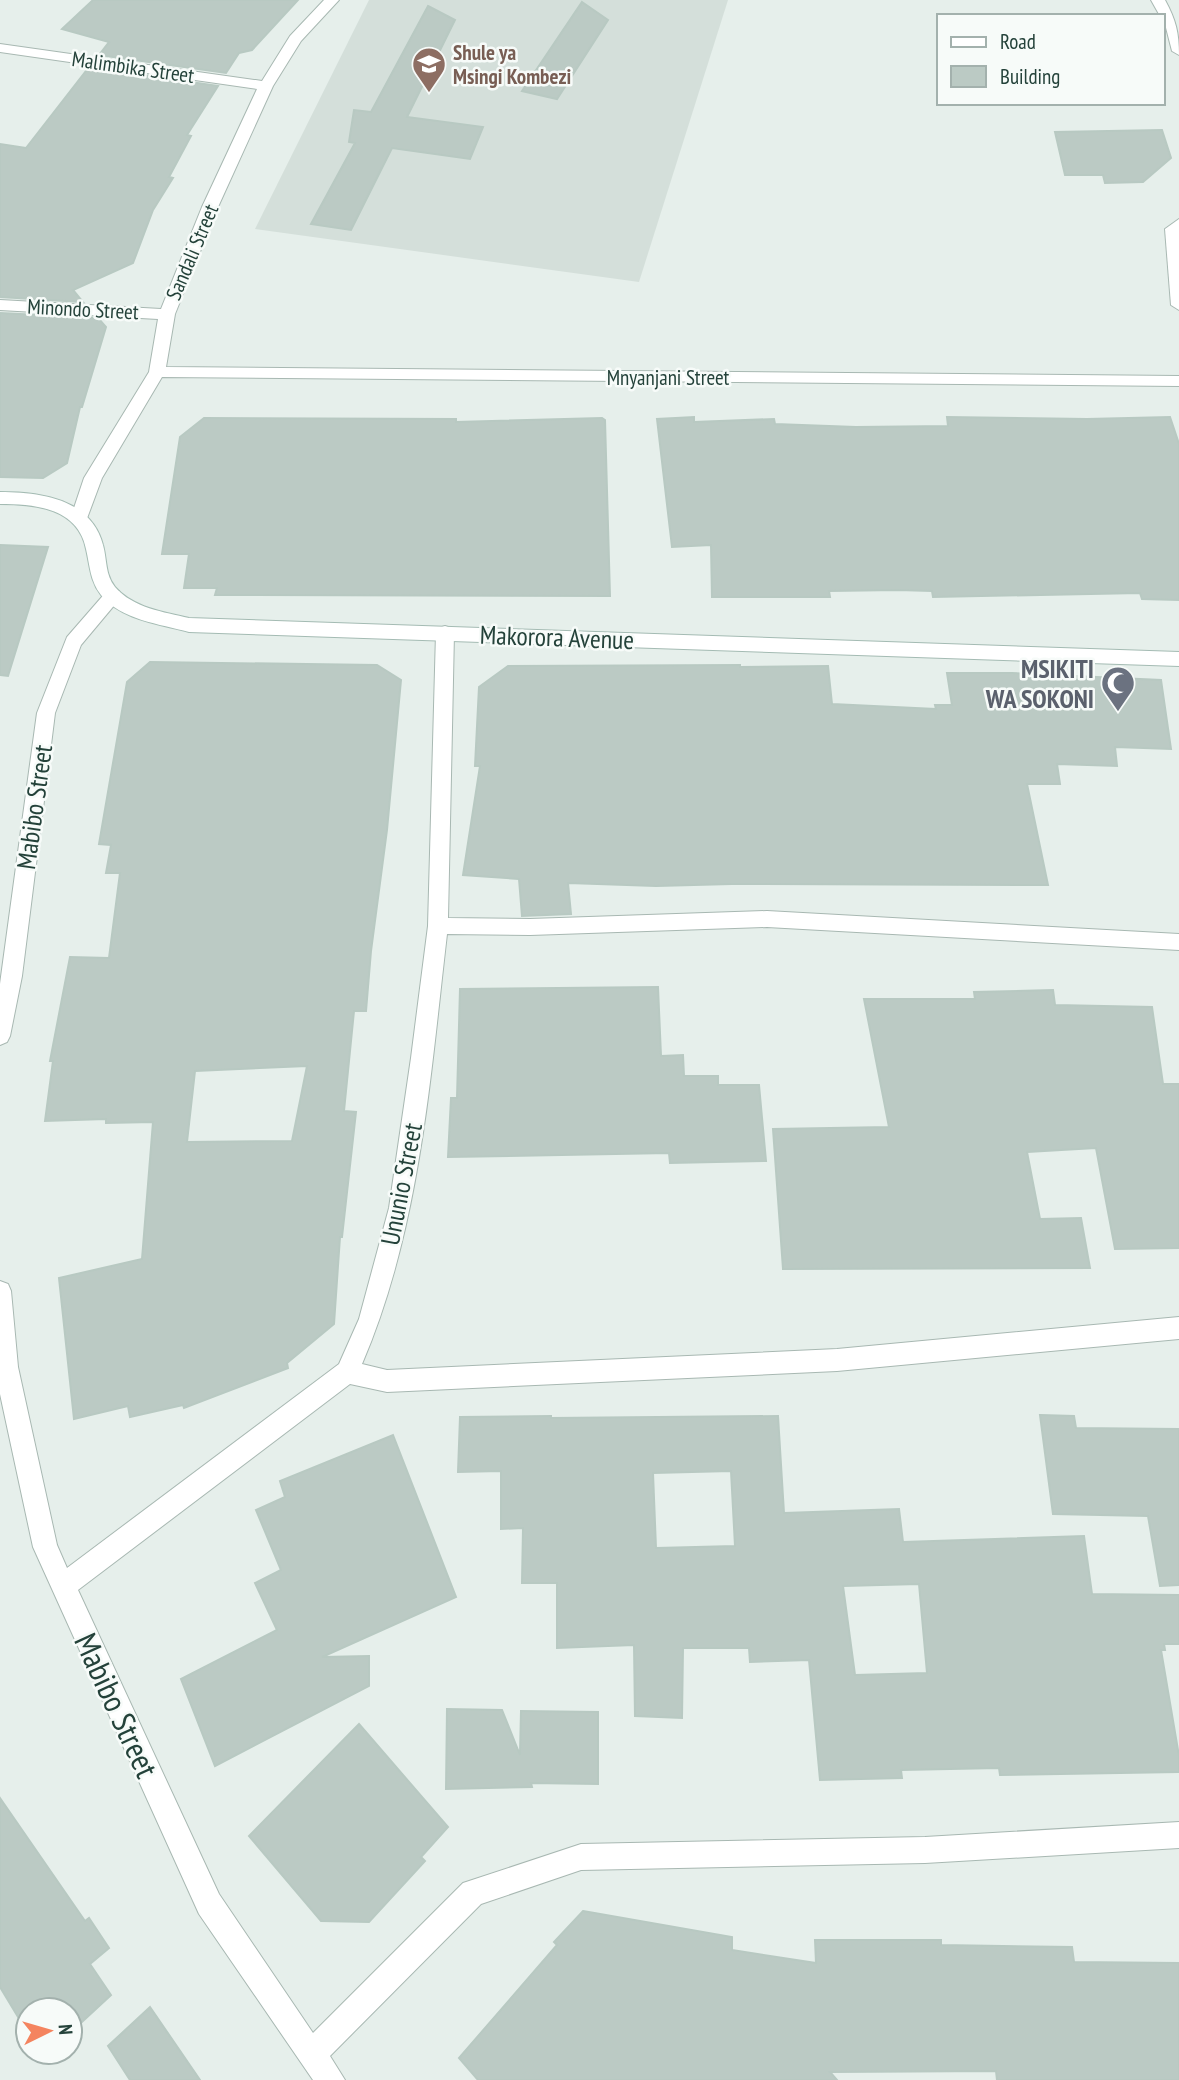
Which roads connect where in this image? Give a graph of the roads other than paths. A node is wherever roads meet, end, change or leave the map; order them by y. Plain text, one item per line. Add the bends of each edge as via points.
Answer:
1 (332, 0) edge
2 (1158, 0) edge
3 (0, 48) edge
4 (1179, 51) edge
5 (266, 86) junction
6 (1179, 224) edge
7 (0, 305) edge
8 (1179, 305) edge
9 (167, 314) junction
10 (157, 372) junction
11 (1179, 381) edge
12 (0, 498) edge
13 (80, 517) junction
14 (113, 596) junction
15 (445, 633) junction
16 (1179, 659) edge
17 (438, 926) junction
18 (1179, 942) edge
19 (6, 978) edge
20 (0, 1037) edge
21 (0, 1291) edge
22 (1179, 1328) edge
23 (347, 1372) junction
24 (62, 1587) junction
25 (1179, 1835) edge
26 (311, 2054) junction
27 (331, 2080) edge

1 - 5 street, Sandali Street via 295,39
2 - 4 street
3 - 5 street, Malimbika Street
5 - 9 street, Sandali Street
6 - 8 street via 1173,229 1172,248
7 - 9 street, Minondo Street
9 - 10 street, Sandali Street
10 - 11 street, Mnyanjani Street
10 - 13 street, Sandali Street via 93,478
12 - 13 street via 62,506
13 - 14 street via 92,538 96,569
14 - 15 street, Makorora Avenue via 142,612 189,625
14 - 19 street, Mabibo Street via 72,642 47,713
15 - 16 street, Makorora Avenue
15 - 17 street, Ununio Street
17 - 18 street via 767,919
17 - 23 street, Ununio Street via 400,1208 370,1319
19 - 20 street, Mabibo Street
21 - 24 street, Mabibo Street via 6,1367 45,1547
22 - 23 street via 837,1360 387,1381
23 - 24 street, Ununio Street
24 - 26 street, Mabibo Street via 209,1904
25 - 26 street via 925,1850 581,1857 473,1893
26 - 27 street, Mabibo Street

